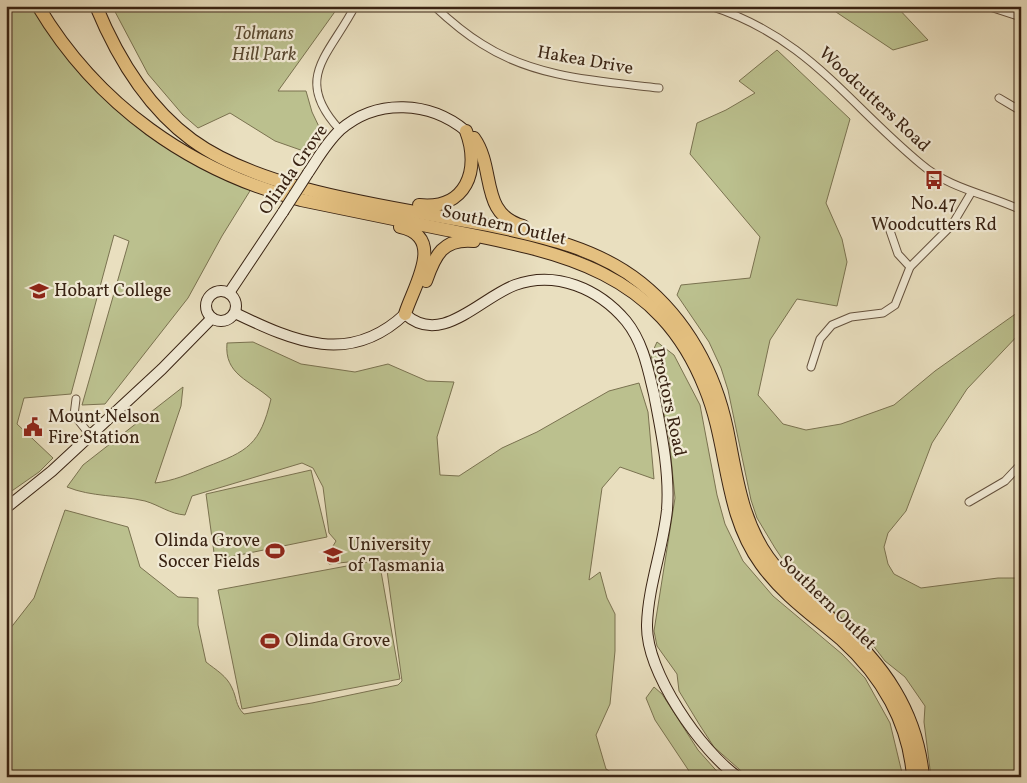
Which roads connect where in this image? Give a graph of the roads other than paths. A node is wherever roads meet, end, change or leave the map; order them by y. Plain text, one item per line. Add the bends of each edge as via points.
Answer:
1 (38, 6) edge
2 (96, 6) edge
3 (101, 6) edge
4 (355, 6) edge
5 (434, 6) edge
6 (710, 6) edge
7 (987, 6) edge
8 (1021, 17) edge
9 (659, 88) dead end
10 (999, 98) dead end
11 (1021, 111) edge
12 (340, 130) junction
13 (466, 132) junction
14 (223, 173) junction
15 (971, 193) junction
16 (1021, 210) edge
17 (887, 222) dead end
18 (582, 250) junction
19 (586, 266) junction
20 (910, 267) junction
21 (229, 293) junction
22 (234, 313) junction
23 (405, 314) junction
24 (212, 318) junction
25 (811, 367) dead end
26 (76, 399) dead end
27 (90, 435) junction
28 (1021, 464) edge
29 (969, 502) dead end
30 (6, 508) edge
31 (738, 777) edge
32 (913, 777) edge
33 (923, 777) edge

1 - 14 highway, Southern Outlet via 71,56 114,102 192,158
2 - 18 highway, Southern Outlet via 116,49 140,86 183,132 217,154 251,170 308,189 514,231
3 - 13 highway via 140,77 177,118 221,150 273,172 409,204 439,205 455,197 469,180 473,158
4 - 12 street via 322,61 316,82 322,107
5 - 9 street, Hakea Drive via 482,44 522,64 568,76
6 - 15 street, Woodcutters Road via 762,28 799,51 921,164
7 - 8 street
10 - 11 street
12 - 13 main road, Olinda Grove via 373,112 410,107 441,115
12 - 21 main road, Olinda Grove, bridge
13 - 18 highway via 485,158 493,201 503,216
14 - 19 highway, Southern Outlet via 301,200 548,251
14 - 23 highway via 286,202 415,232 423,241 424,255 418,283
15 - 16 street, Woodcutters Road
15 - 20 street via 952,226
17 - 20 street via 898,254
18 - 33 highway, Southern Outlet via 608,261 644,285 672,312 694,343 717,391 743,502 756,538 786,580 864,648 888,677 912,723
19 - 23 highway via 474,241 454,242 438,255 419,298
19 - 32 highway, Southern Outlet via 641,298 683,345 709,397 732,502 746,540 776,582 846,644 877,678 901,722
20 - 25 street via 900,296 891,308 879,314 845,318 832,325 820,339
21 - 22 main road via 236,304
21 - 24 main road via 219,291 210,295 206,309
22 - 23 main road via 308,342 334,346 371,339
22 - 24 main road via 222,321
23 - 31 main road, Proctors Road via 419,325 437,326 451,322 515,285 548,280 566,282 590,291 626,321 640,344 647,365 660,425 667,484 665,523 648,612 650,647 676,704 712,755
24 - 27 main road
26 - 27 street via 74,415
27 - 30 main road
28 - 29 street via 1005,481

